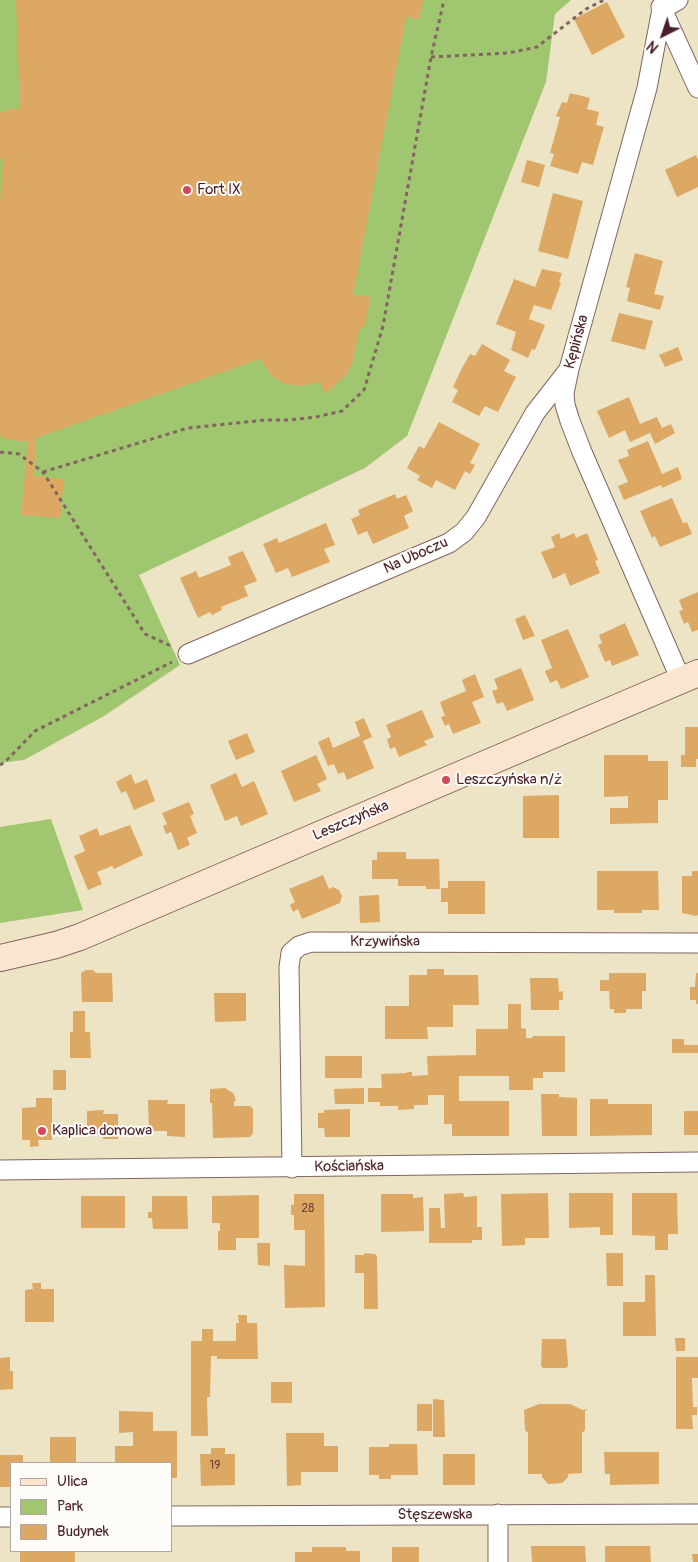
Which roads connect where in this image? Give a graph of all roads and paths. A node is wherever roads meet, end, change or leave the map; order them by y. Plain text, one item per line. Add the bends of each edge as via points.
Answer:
1 (444, 0) edge
2 (604, 0) edge
3 (666, 3) edge
4 (431, 57) junction
5 (698, 88) edge
6 (569, 369) junction
7 (0, 452) edge
8 (43, 472) junction
9 (188, 654) junction
10 (690, 676) edge
11 (0, 765) edge
12 (698, 943) edge
13 (0, 958) edge
14 (698, 1162) edge
15 (292, 1168) junction
16 (0, 1170) edge
17 (498, 1514) junction
18 (698, 1514) edge
19 (172, 1516) edge
20 (498, 1562) edge

1 - 4 path
2 - 4 path via 586,9 537,47 508,53
3 - 5 street
3 - 6 street, Kępińska via 648,88
4 - 8 path via 383,326 364,390 342,411 290,420 188,428
6 - 9 street, Na Uboczu via 535,413 464,532 449,543
6 - 10 street, Kępińska via 564,393 570,421
7 - 8 path via 19,454
8 - 9 path via 146,634
9 - 11 path via 35,731
10 - 13 street, Leszczyńska via 80,937
12 - 15 street, Krzywińska via 311,942 299,946 291,953 288,967
14 - 15 street, Kościańska
15 - 16 street, Kościańska
17 - 18 street, Stęszewska
17 - 19 street, Stęszewska
17 - 20 street

